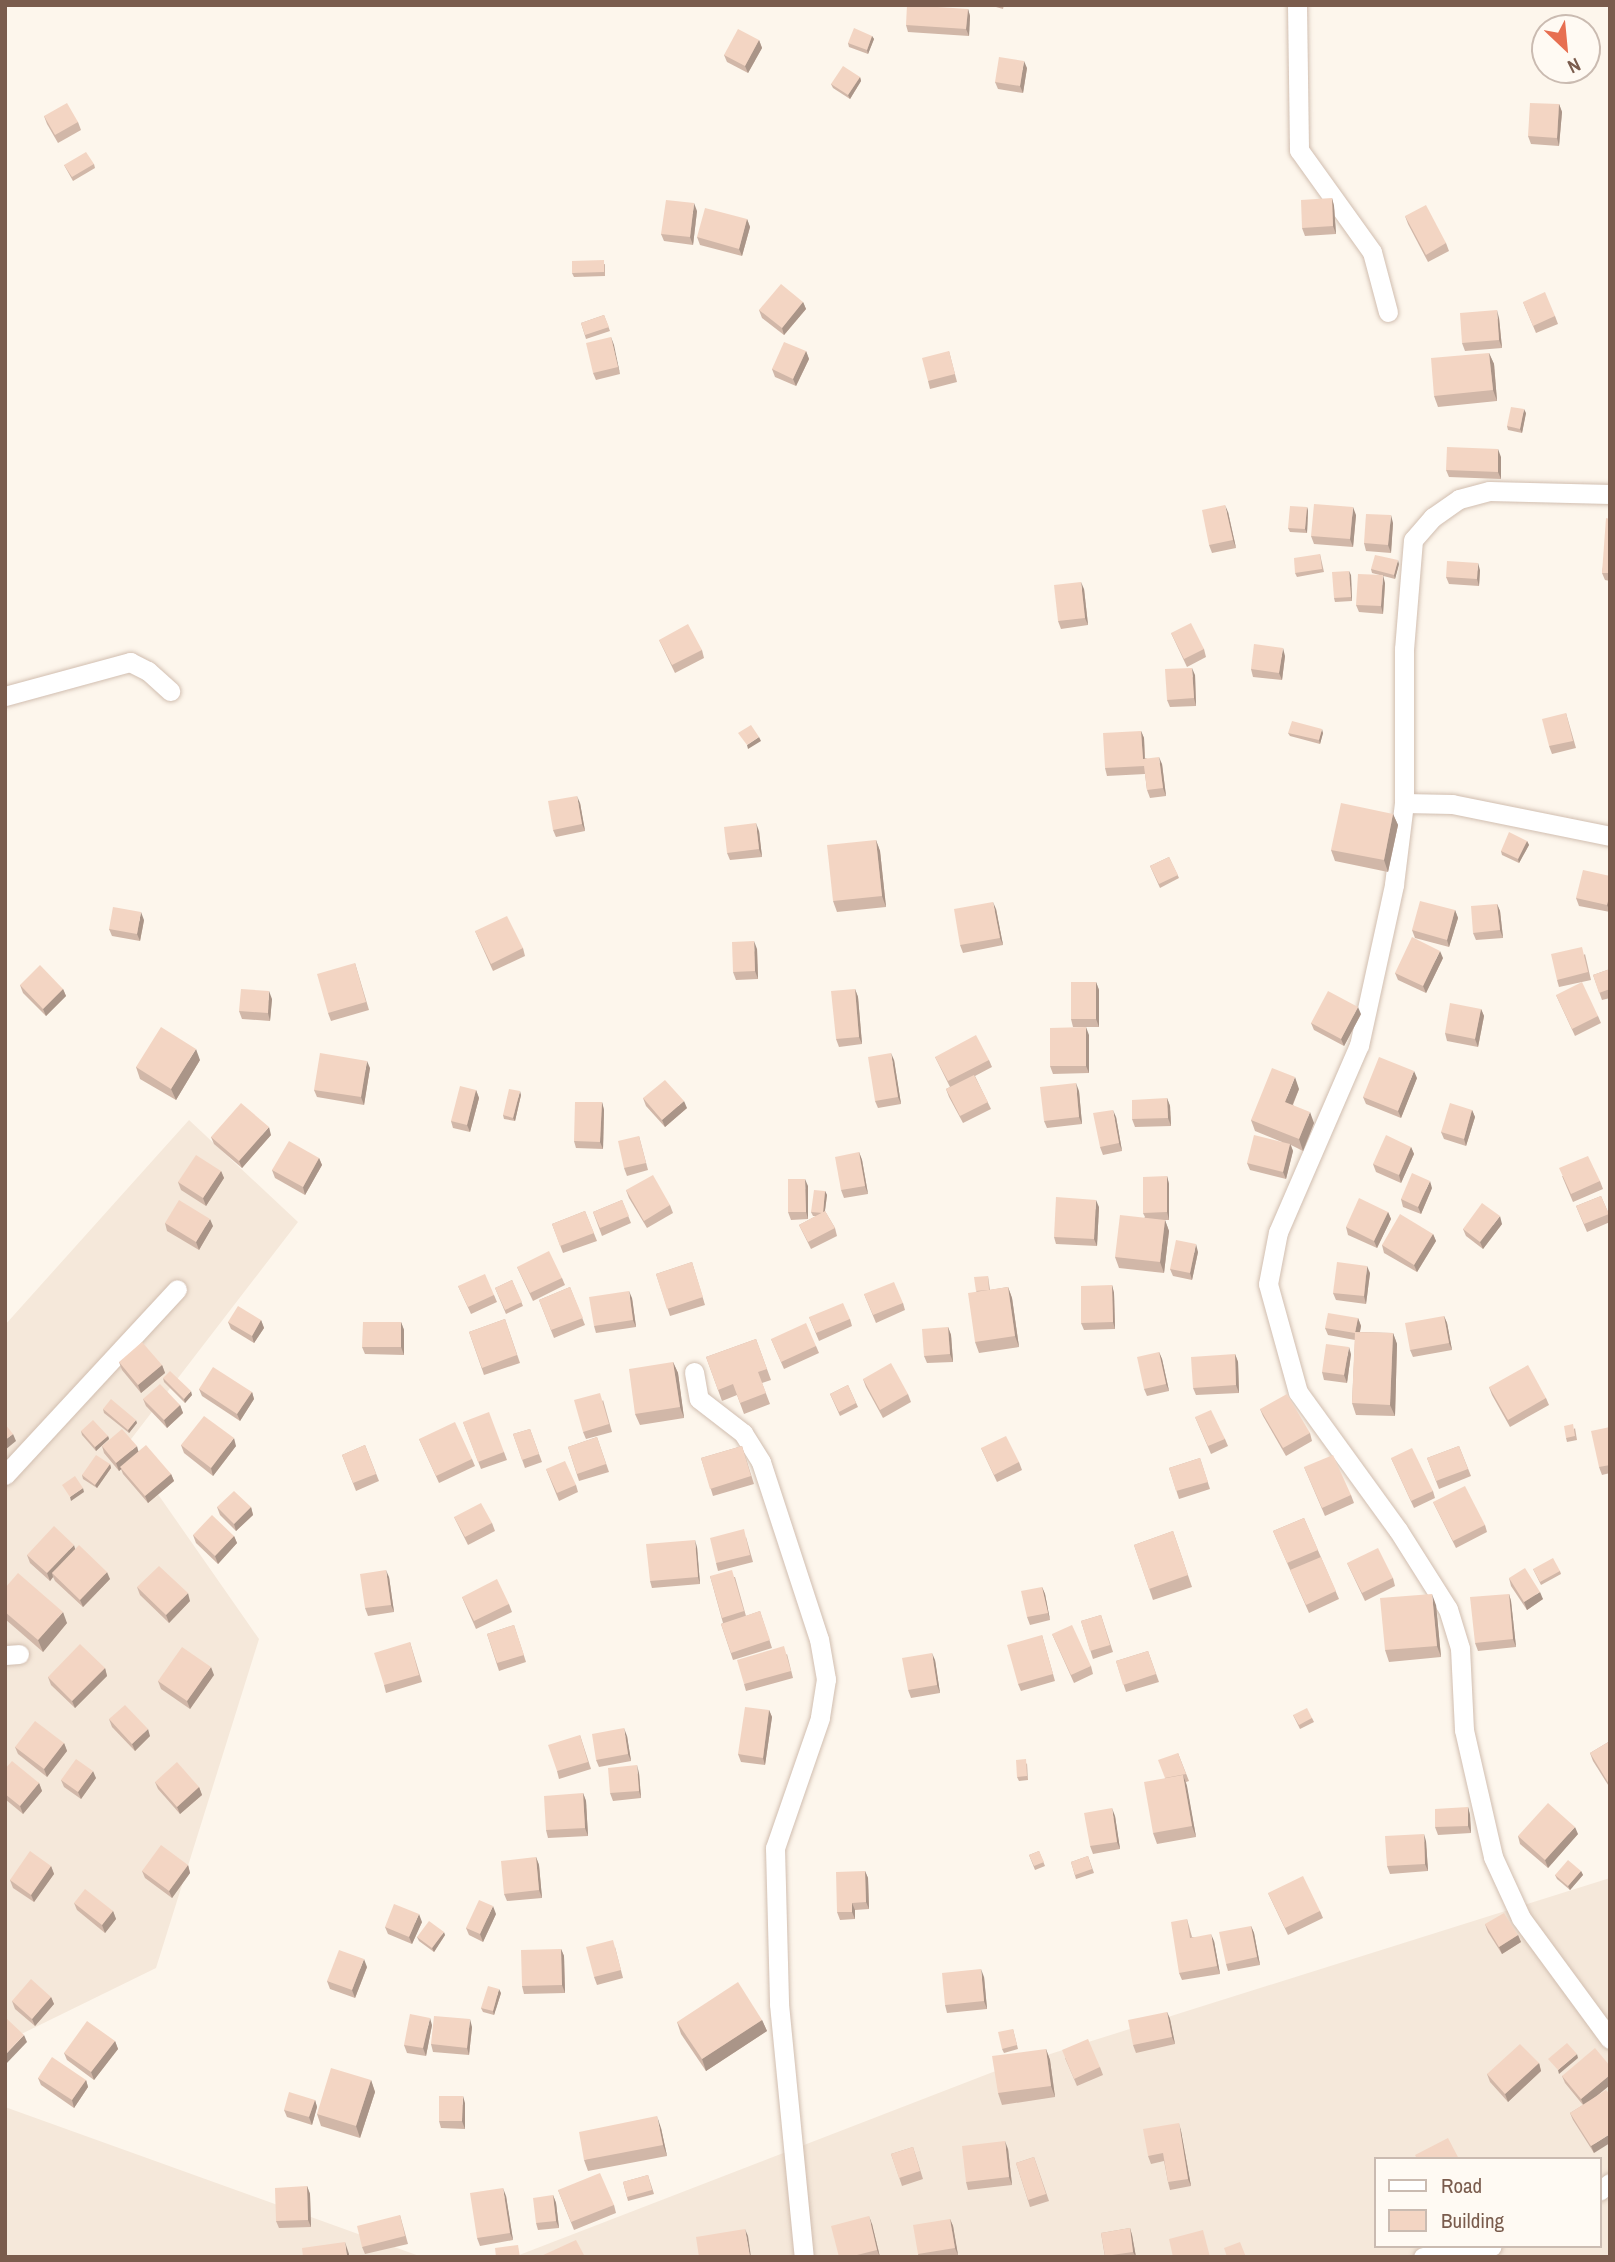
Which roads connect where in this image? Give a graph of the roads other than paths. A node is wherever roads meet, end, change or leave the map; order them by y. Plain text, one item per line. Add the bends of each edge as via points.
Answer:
1 (1297, 5) edge
2 (1388, 312) dead end
3 (1610, 494) edge
4 (170, 691) dead end
5 (5, 696) edge
6 (1404, 803) junction
7 (1610, 836) edge
8 (177, 1289) dead end
9 (694, 1372) dead end
10 (5, 1475) edge
11 (1610, 2039) edge
12 (1486, 2248) edge
13 (804, 2257) edge
14 (1423, 2257) edge

1 - 2 street via 1299,150 1372,253
3 - 6 street via 1489,491 1459,499 1433,517 1413,540 1404,649
4 - 5 street via 130,662
6 - 7 street via 1452,804
6 - 11 street via 1394,886 1359,1045 1278,1232 1268,1284 1298,1392 1398,1530 1448,1609 1460,1648 1464,1730 1493,1857 1521,1918
8 - 10 street
9 - 13 street via 699,1399 743,1433 761,1462 819,1639 826,1679 820,1718 775,1848 782,2044
12 - 14 street via 1470,2254

